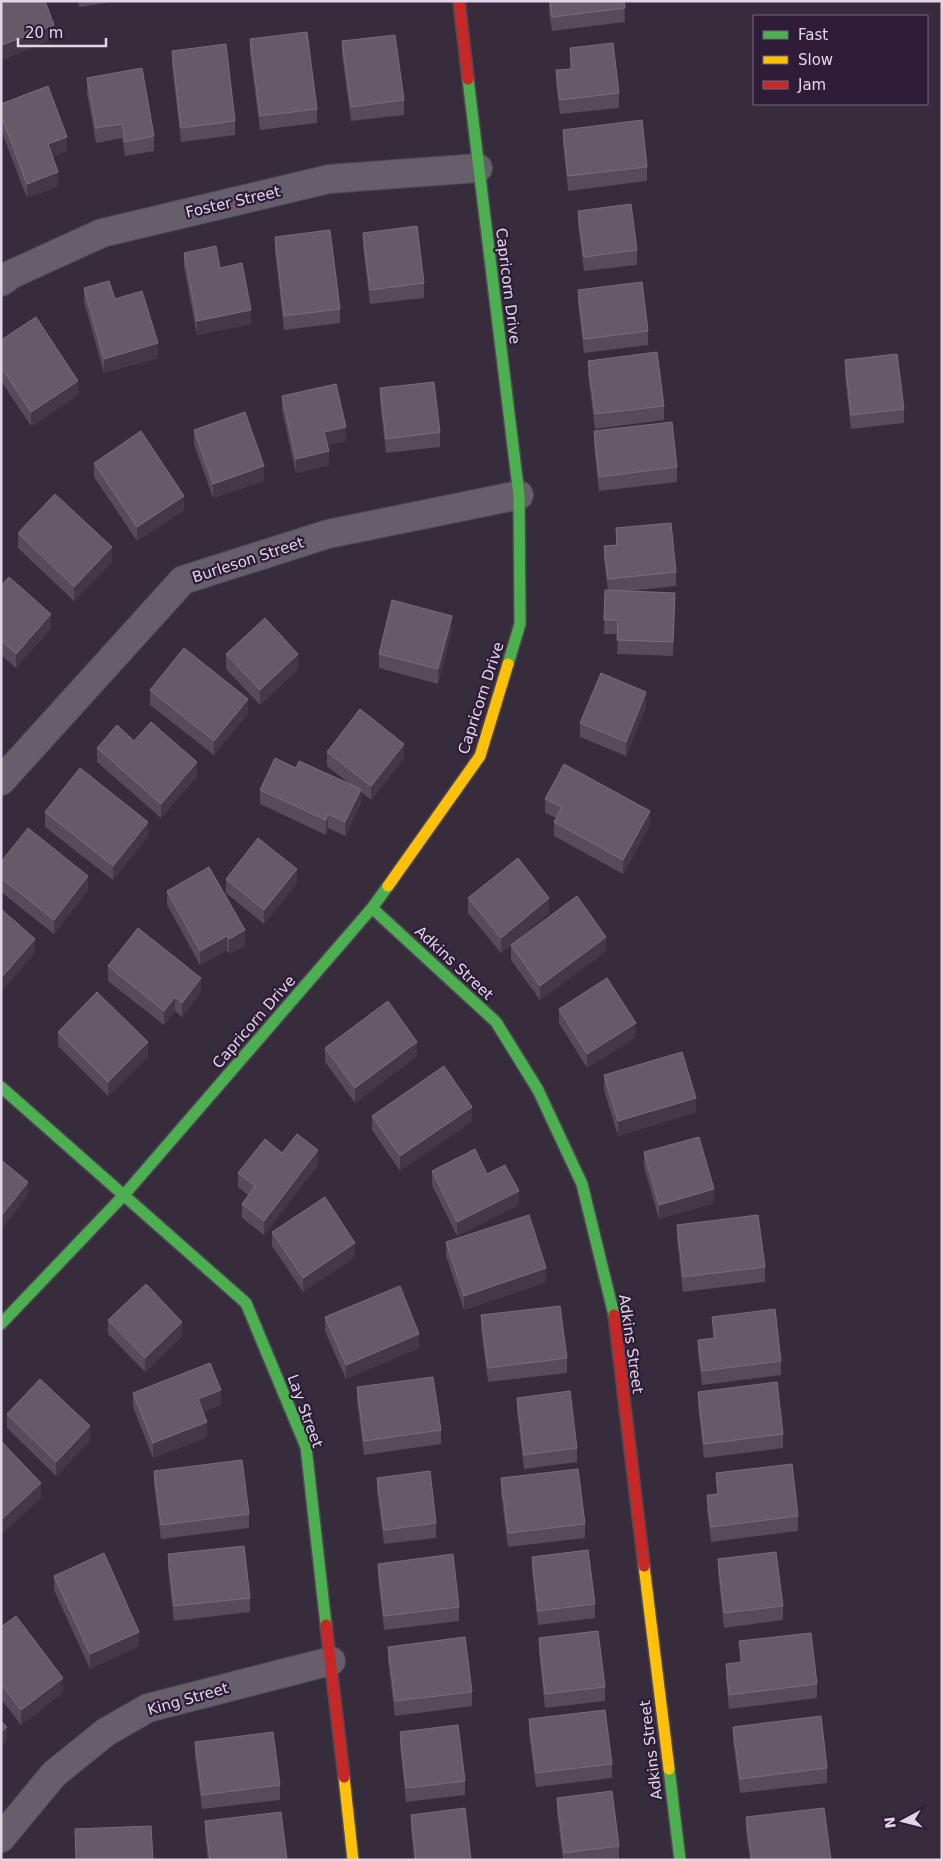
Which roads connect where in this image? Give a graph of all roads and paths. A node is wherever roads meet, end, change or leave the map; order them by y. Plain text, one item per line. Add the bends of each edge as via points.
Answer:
1 (459, 1) edge
2 (478, 168) junction
3 (1, 282) edge
4 (519, 495) junction
5 (1, 781) edge
6 (372, 908) junction
7 (1, 1087) edge
8 (124, 1195) junction
9 (1, 1324) edge
10 (331, 1661) junction
11 (1, 1838) edge
12 (353, 1860) edge
13 (680, 1860) edge

1 - 2 street, Capricorn Drive
2 - 3 street, Foster Street via 329,179 102,233
2 - 4 street, Capricorn Drive
4 - 5 street, Burleson Street via 328,534 183,580
4 - 6 street, Capricorn Drive via 520,624 480,756
6 - 8 street, Capricorn Drive
6 - 13 street, Adkins Street via 496,1022 538,1090 582,1184 612,1307
7 - 8 street, Lay Street
8 - 9 street, Capricorn Drive
8 - 10 street, Lay Street via 246,1304 306,1447
10 - 11 street, King Street via 148,1708 106,1732 54,1774
10 - 12 street, Lay Street

